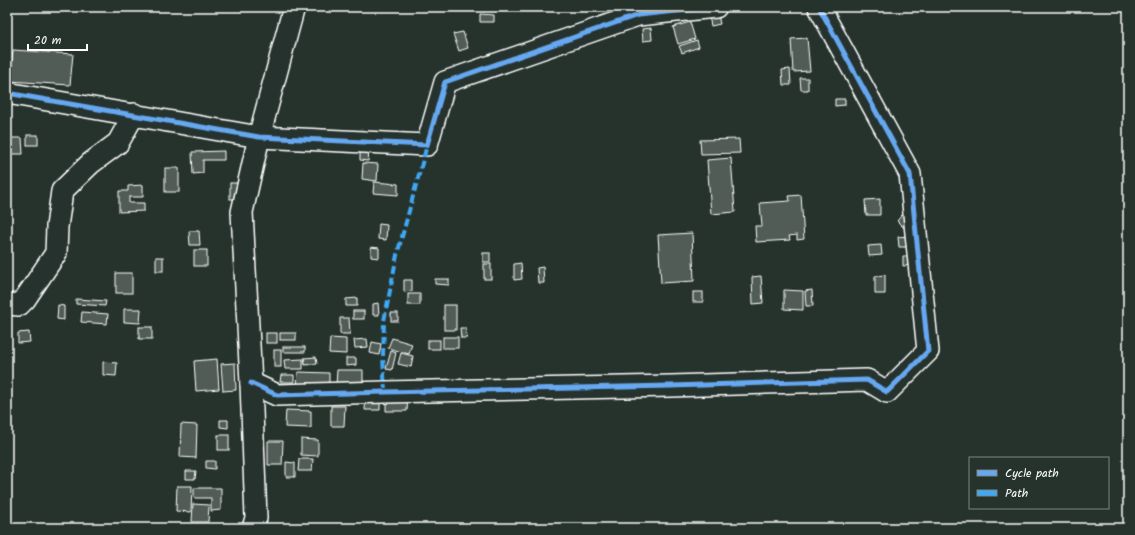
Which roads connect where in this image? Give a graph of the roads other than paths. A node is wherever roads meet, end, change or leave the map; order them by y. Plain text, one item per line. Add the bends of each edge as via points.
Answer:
1 (294, 7) edge
2 (716, 7) edge
3 (819, 7) edge
4 (7, 93) edge
5 (134, 114) junction
6 (259, 136) junction
7 (7, 304) edge
8 (251, 382) junction
9 (253, 528) edge

1 - 6 street
2 - 6 street via 638,15 445,82 427,145
3 - 8 street via 910,174 928,352 887,392 867,380 277,395
4 - 5 street
5 - 6 street
5 - 7 street via 118,143 91,163 62,190 56,253 25,299 19,305
6 - 8 street via 242,212
8 - 9 street via 256,518

